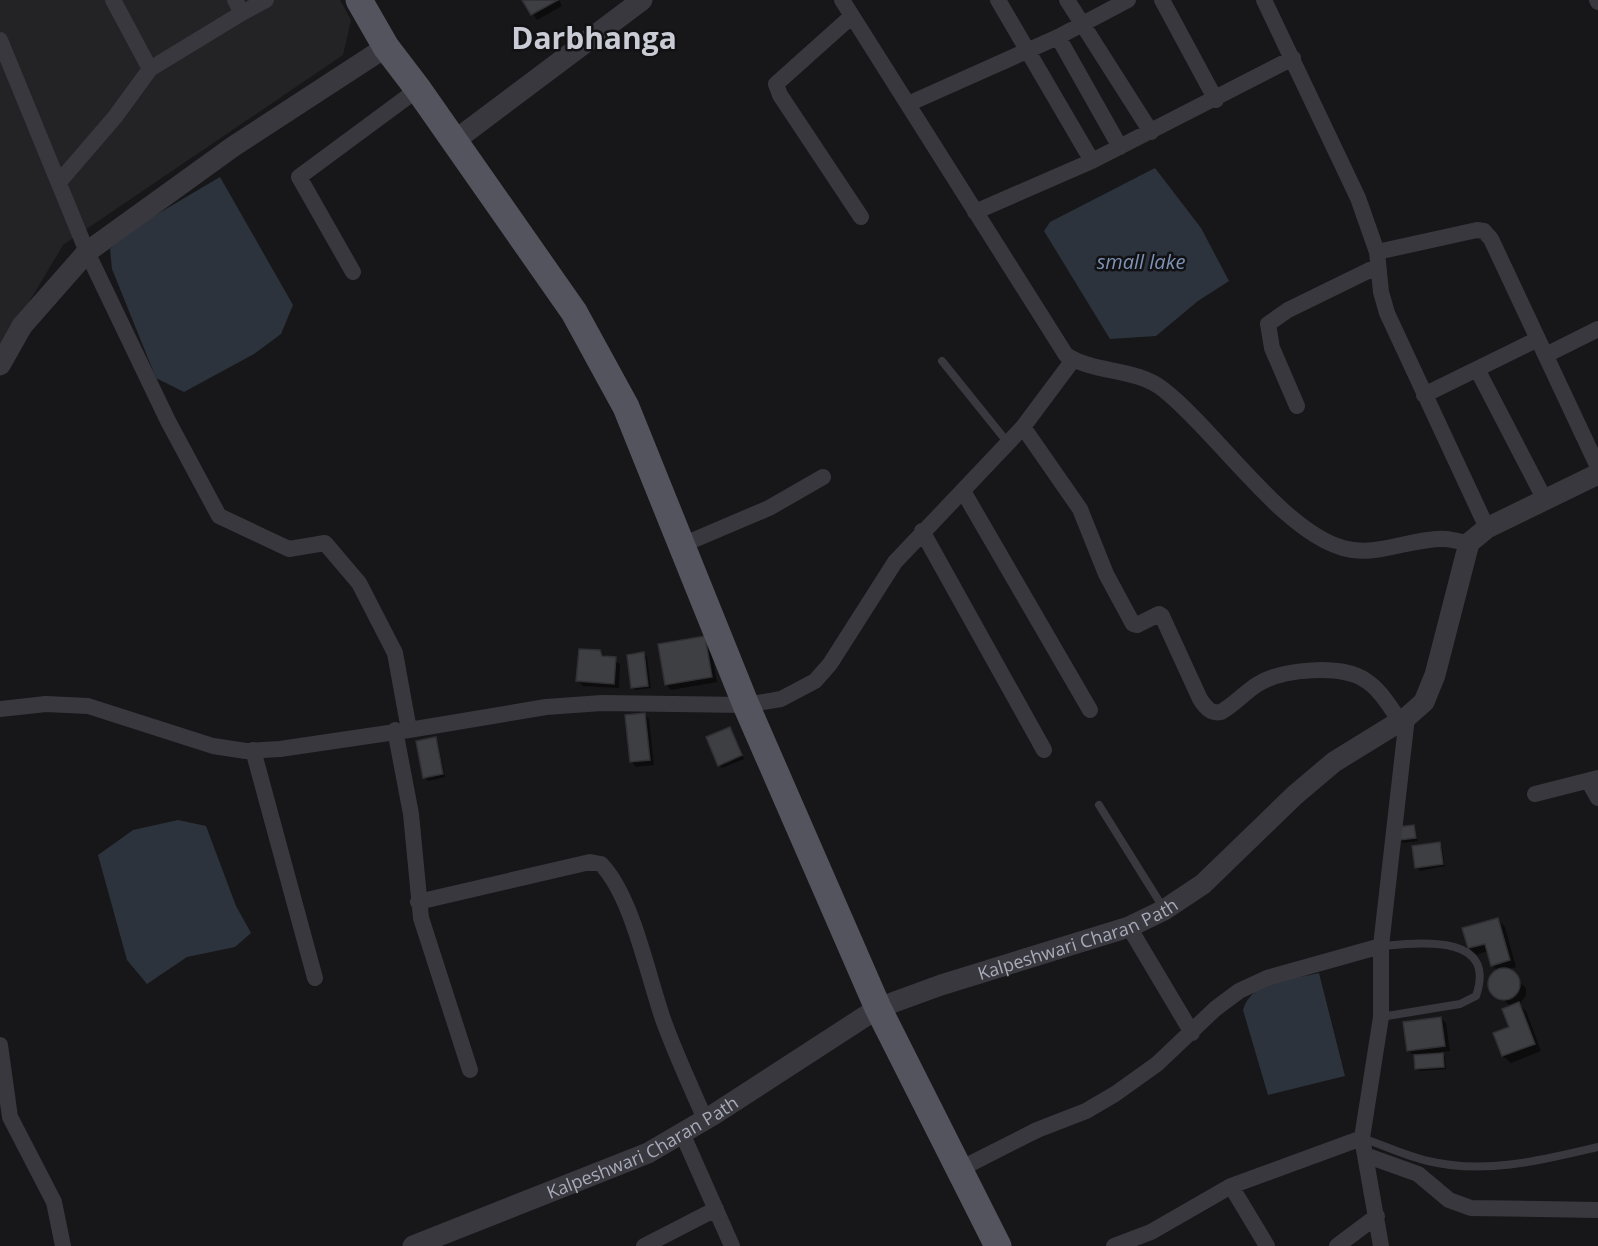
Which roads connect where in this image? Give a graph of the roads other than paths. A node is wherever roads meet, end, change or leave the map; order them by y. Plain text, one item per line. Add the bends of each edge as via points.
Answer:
1 (113, 0) edge
2 (266, 0) edge
3 (359, 0) edge
4 (642, 0) edge
5 (842, 0) edge
6 (999, 0) edge
7 (1067, 0) edge
8 (1162, 0) edge
9 (1264, 0) edge
10 (1120, 2) edge
11 (238, 7) edge
12 (852, 16) junction
13 (1084, 23) junction
14 (1058, 37) junction
15 (0, 40) edge
16 (386, 46) junction
17 (1030, 50) junction
18 (1293, 58) junction
19 (150, 69) junction
20 (418, 89) junction
21 (1216, 100) junction
22 (908, 104) junction
23 (1151, 132) junction
24 (453, 142) junction
25 (1120, 147) junction
26 (1092, 161) junction
27 (59, 182) junction
28 (975, 212) junction
29 (861, 217) dead end
30 (87, 252) junction
31 (1378, 259) junction
32 (353, 272) dead end
33 (1598, 329) edge
34 (1538, 339) junction
35 (1546, 355) junction
36 (1073, 360) junction
37 (942, 361) dead end
38 (0, 365) edge
39 (1477, 369) junction
40 (1424, 395) junction
41 (1297, 406) dead end
42 (1023, 427) junction
43 (1008, 443) junction
44 (1598, 467) edge
45 (1598, 474) edge
46 (823, 477) dead end
47 (963, 491) junction
48 (1545, 500) junction
49 (1487, 528) junction
50 (922, 531) junction
51 (1469, 543) junction
52 (682, 545) junction
53 (746, 705) junction
54 (0, 709) edge
55 (1090, 710) dead end
56 (1404, 719) junction
57 (402, 730) junction
58 (253, 750) junction
59 (1044, 750) dead end
60 (1593, 780) edge
61 (1534, 794) dead end
62 (1598, 798) edge
63 (1099, 805) dead end
64 (418, 902) junction
65 (1164, 910) junction
66 (1129, 927) junction
67 (1381, 946) junction
68 (315, 978) dead end
69 (878, 1008) junction
70 (1381, 1017) junction
71 (1192, 1033) junction
72 (0, 1045) edge
73 (470, 1070) dead end
74 (705, 1119) junction
75 (682, 1132) junction
76 (1362, 1138) junction
77 (1598, 1147) edge
78 (1365, 1155) junction
79 (958, 1170) junction
80 (1232, 1186) junction
81 (716, 1209) junction
82 (1598, 1210) edge
83 (1377, 1216) junction
84 (63, 1246) edge
85 (413, 1246) edge
86 (644, 1246) edge
87 (732, 1246) edge
88 (998, 1246) edge
89 (1114, 1246) edge
90 (1267, 1246) edge
91 (1337, 1246) edge
92 (1381, 1246) edge

1 - 19 street
2 - 11 street
3 - 16 main road
4 - 24 street
5 - 12 street
6 - 17 street
7 - 13 street
8 - 21 street
9 - 18 street
10 - 13 street
11 - 19 street
12 - 22 street
12 - 29 street via 776,84
13 - 14 street
13 - 23 street
14 - 17 street
14 - 25 street
15 - 27 street
16 - 20 main road
16 - 30 street via 234,146
17 - 22 street
17 - 26 street
18 - 21 street
18 - 31 street via 1358,198
19 - 27 street
20 - 24 main road
20 - 32 street via 299,177
21 - 23 street
22 - 28 street
23 - 25 street
24 - 52 main road via 574,312 626,406
25 - 26 street
26 - 28 street
27 - 30 street
28 - 36 street via 1058,344
30 - 38 street via 22,326
30 - 57 street via 168,422 219,516 289,549 325,543 359,583 395,652
31 - 34 street via 1484,231
31 - 40 street via 1387,313
31 - 41 street via 1268,324 1272,348
33 - 35 street
34 - 35 street
34 - 39 street
35 - 44 street
36 - 42 street
36 - 51 street via 1124,371 1162,388 1284,511 1319,539 1358,552 1446,539
37 - 43 lane
39 - 40 street
39 - 48 street
40 - 49 street
42 - 43 street
42 - 56 street via 1080,509 1106,574 1133,624 1162,616 1208,709 1221,712 1267,680 1305,671 1334,670 1365,680
43 - 47 street
45 - 48 street
46 - 52 street via 769,508
47 - 50 street
47 - 55 street
48 - 49 street
49 - 51 street
50 - 53 street via 895,562 815,681 780,699
50 - 59 street
51 - 56 street, Kalpeshwari Charan Path via 1436,675 1424,702
52 - 53 main road
53 - 57 street via 602,703 546,707
53 - 69 main road
54 - 58 street via 46,704 88,706 213,746
56 - 65 street, Kalpeshwari Charan Path via 1334,762 1203,884
56 - 67 street
57 - 58 street
57 - 64 street
58 - 68 street
60 - 61 street
60 - 62 street
63 - 65 lane
64 - 73 street
64 - 74 street via 591,862 601,864 616,886 644,956 663,1022
65 - 66 street, Kalpeshwari Charan Path
66 - 69 street, Kalpeshwari Charan Path
66 - 71 street
67 - 70 street
67 - 70 lane via 1450,944 1477,964 1481,977 1476,996 1460,1004
67 - 71 street via 1267,978 1239,991
69 - 74 street, Kalpeshwari Charan Path
69 - 79 main road
70 - 76 street
71 - 79 street via 1157,1064 1095,1105
72 - 84 street via 10,1118 54,1202
74 - 75 street, Kalpeshwari Charan Path
75 - 81 street
75 - 85 street, Kalpeshwari Charan Path via 648,1152
76 - 77 lane via 1428,1162 1490,1166 1515,1166
76 - 78 street
76 - 80 street
78 - 82 street via 1418,1174 1449,1200 1471,1208
78 - 83 street
79 - 88 main road
80 - 89 street via 1152,1232
80 - 90 street
81 - 86 street
81 - 87 street
83 - 91 street
83 - 92 street

